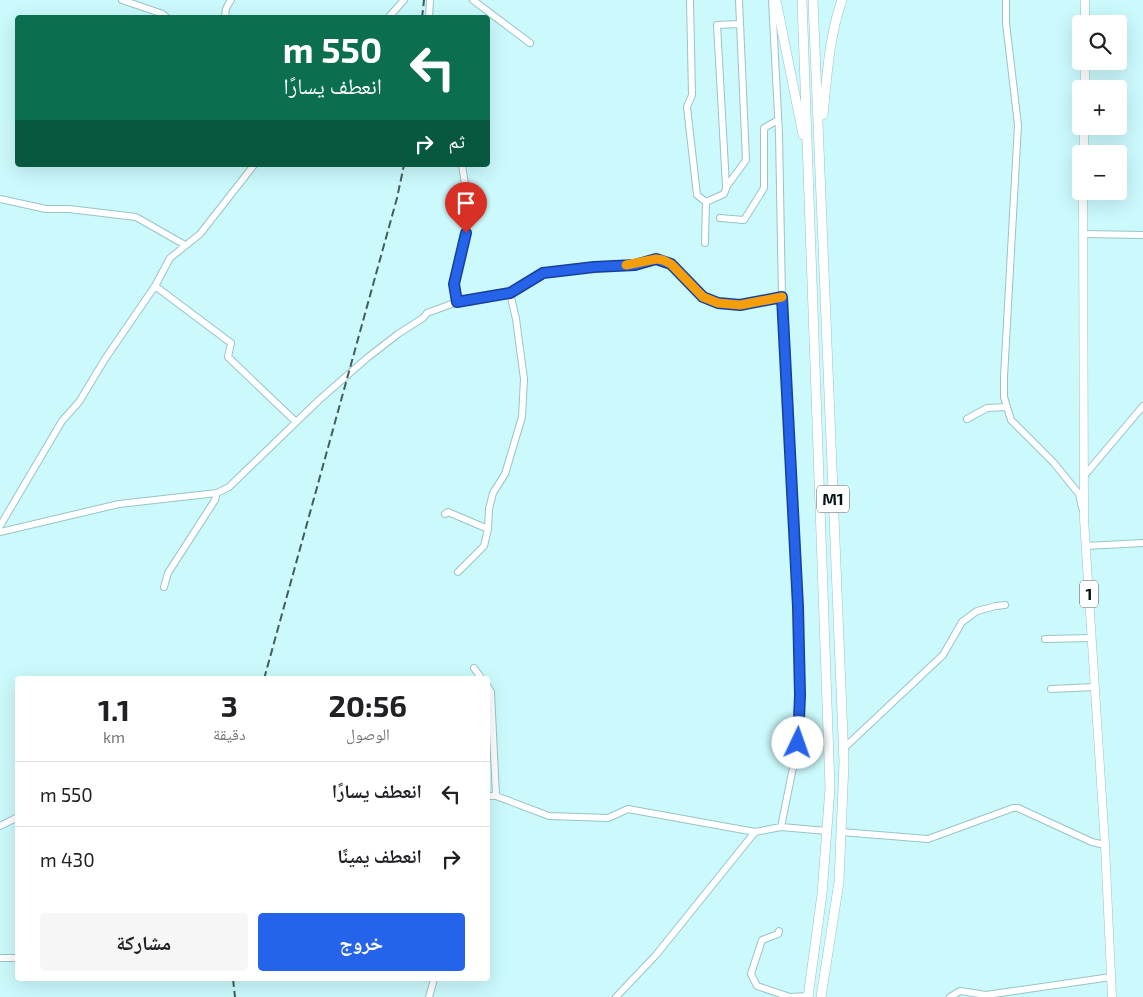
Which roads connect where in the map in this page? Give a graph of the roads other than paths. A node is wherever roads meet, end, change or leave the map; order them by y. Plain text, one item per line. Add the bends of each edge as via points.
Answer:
1 (122, 0) edge
2 (231, 0) edge
3 (404, 0) edge
4 (430, 0) edge
5 (473, 0) edge
6 (690, 0) edge
7 (739, 0) edge
8 (772, 0) edge
9 (776, 0) edge
10 (802, 0) edge
11 (813, 0) edge
12 (842, 0) edge
13 (1006, 0) edge
14 (1085, 0) edge
15 (164, 15) edge
16 (225, 15) edge
17 (391, 15) edge
18 (429, 15) edge
19 (1085, 15) edge
20 (740, 24) junction
21 (530, 43) dead end
22 (778, 120) junction
23 (819, 148) junction
24 (809, 163) junction
25 (252, 167) edge
26 (462, 167) edge
27 (726, 186) junction
28 (0, 200) edge
29 (1084, 200) edge
30 (706, 202) junction
31 (720, 218) dead end
32 (1083, 234) junction
33 (1143, 235) edge
34 (705, 244) dead end
35 (185, 245) junction
36 (155, 286) junction
37 (510, 293) junction
38 (782, 297) junction
39 (457, 302) junction
40 (1143, 406) edge
41 (1007, 407) junction
42 (967, 419) dead end
43 (296, 422) junction
44 (1084, 476) junction
45 (217, 493) junction
46 (445, 514) dead end
47 (1084, 519) junction
48 (0, 526) edge
49 (488, 529) junction
50 (0, 532) edge
51 (1143, 543) edge
52 (1086, 546) junction
53 (458, 572) dead end
54 (164, 587) dead end
55 (1006, 605) dead end
56 (1092, 638) junction
57 (1045, 639) dead end
58 (474, 668) dead end
59 (480, 676) edge
60 (1095, 686) junction
61 (1051, 689) dead end
62 (490, 690) edge
63 (843, 750) junction
64 (490, 796) edge
65 (496, 796) junction
66 (15, 819) edge
67 (0, 826) edge
68 (781, 827) junction
69 (826, 831) junction
70 (755, 832) junction
71 (841, 832) junction
72 (1105, 845) junction
73 (779, 931) dead end
74 (0, 958) edge
75 (15, 958) edge
76 (1111, 977) junction
77 (433, 981) edge
78 (429, 997) edge
79 (616, 997) edge
80 (808, 997) edge
81 (821, 997) edge
82 (950, 997) edge
83 (1112, 997) edge

1 - 15 street
2 - 16 street
3 - 17 street
4 - 18 street
5 - 21 street
6 - 30 street via 692,95 687,107 697,195
7 - 20 street
8 - 22 street
9 - 24 highway
10 - 24 highway, M1
11 - 23 highway, M1
12 - 23 highway via 829,53
13 - 41 street via 1018,125 1004,376
14 - 19 main road
20 - 27 street via 746,160
20 - 27 street via 717,25
22 - 31 street via 764,128 764,188 744,220
22 - 38 street
23 - 63 highway, M1
24 - 69 highway, M1 via 830,788
25 - 35 street via 200,234
26 - 39 street via 468,221 454,284
27 - 30 street via 724,194
28 - 35 street via 46,209 136,217
29 - 32 main road, 1
30 - 34 street
32 - 33 street
32 - 44 main road, 1
35 - 36 street via 170,258
36 - 43 street via 231,343 228,356
36 - 48 street via 79,402 62,421
37 - 38 street via 543,273 635,265 656,259 671,264 703,297 718,303 740,305
37 - 39 street
37 - 49 street via 521,354 524,400 506,474 493,493
38 - 68 street via 800,695 798,743
39 - 43 street via 427,313 398,334
40 - 44 street
41 - 42 street via 987,408
41 - 47 street via 1011,420 1054,463 1078,494
43 - 45 street via 229,487
44 - 47 main road, 1
45 - 50 street via 119,504
45 - 54 street via 168,572
46 - 49 street via 448,512
47 - 52 main road, 1
49 - 53 street via 484,546
51 - 52 street
52 - 56 main road, 1
55 - 63 street via 978,611 962,622 944,655
56 - 57 street
56 - 60 main road, 1
58 - 59 street
60 - 61 street
60 - 72 main road, 1
62 - 65 street
63 - 71 highway, M1
64 - 65 street
65 - 70 street via 549,816 608,818 628,809
66 - 67 street
68 - 69 street
68 - 70 street
69 - 80 highway, M1 via 822,894
70 - 79 street via 656,955
71 - 72 street via 928,839 1018,808
71 - 81 highway, M1 via 839,882
72 - 76 main road, 1
73 - 80 street via 762,940 751,974 757,986 790,997
74 - 75 street
76 - 82 street via 986,995 960,991
76 - 83 main road, 1
77 - 78 street

